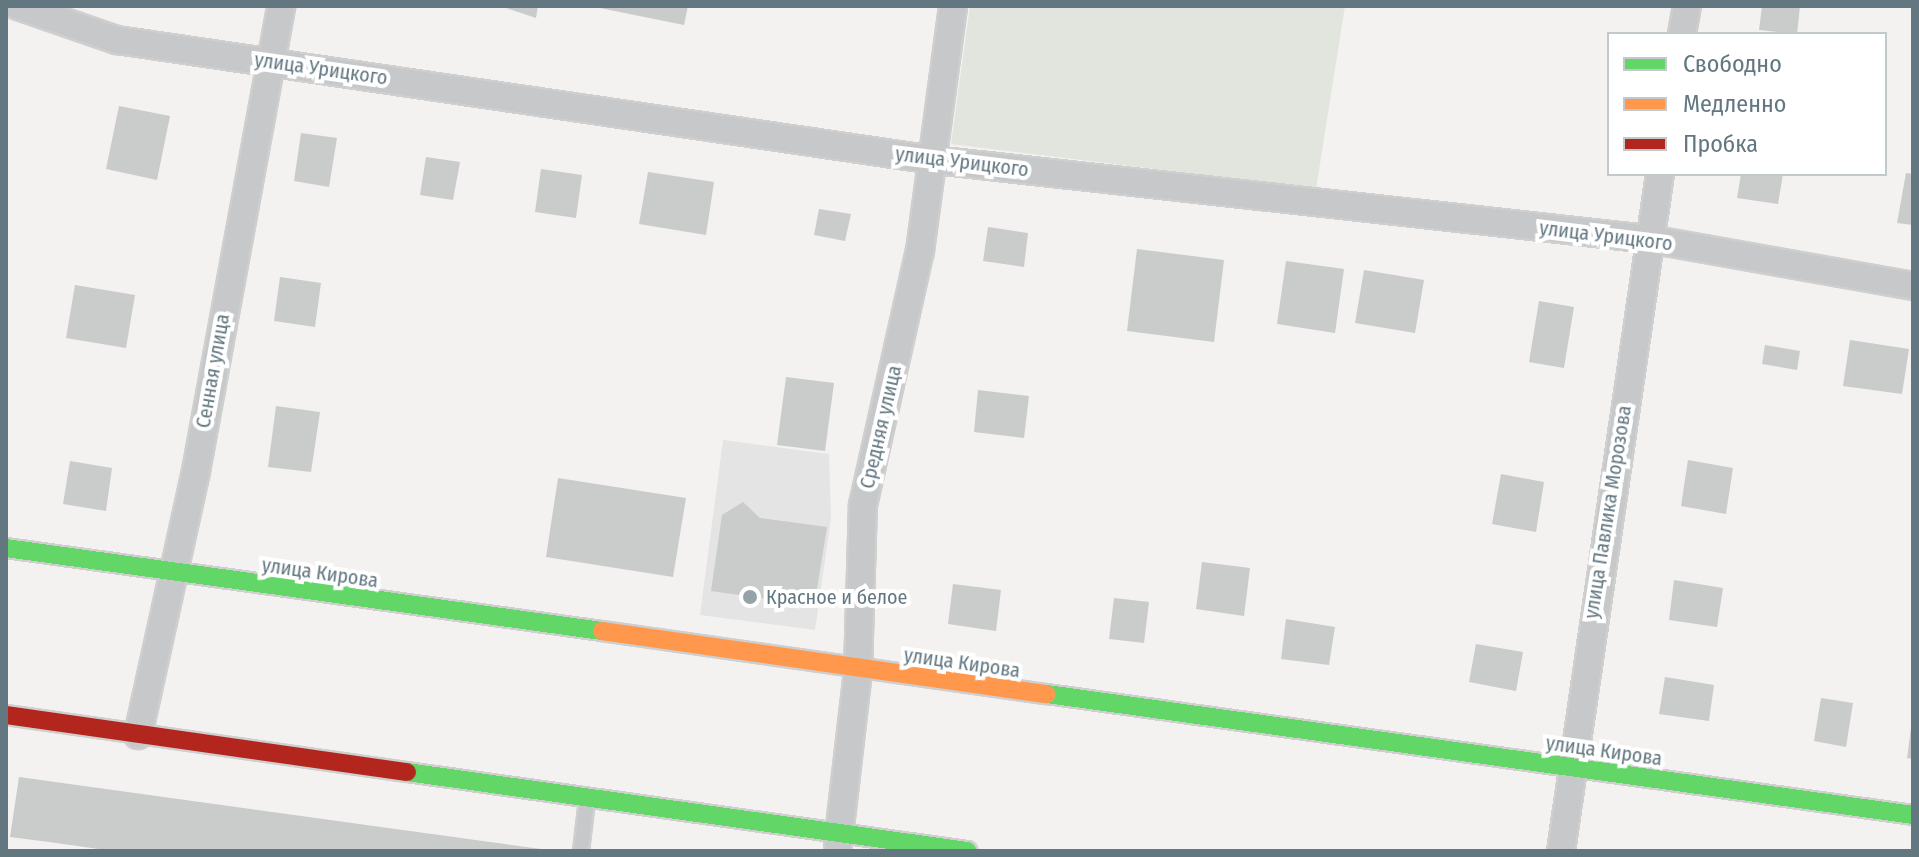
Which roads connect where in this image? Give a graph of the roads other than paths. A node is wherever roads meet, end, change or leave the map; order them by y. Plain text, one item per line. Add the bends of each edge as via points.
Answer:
1 (18, 6) edge
2 (281, 6) edge
3 (953, 6) edge
4 (1687, 6) edge
5 (1682, 32) edge
6 (271, 61) junction
7 (934, 160) junction
8 (1660, 176) edge
9 (1649, 239) junction
10 (1913, 286) edge
11 (6, 548) edge
12 (171, 574) junction
13 (858, 671) junction
14 (6, 715) edge
15 (138, 735) junction
16 (1570, 768) junction
17 (587, 796) junction
18 (1913, 815) edge
19 (838, 842) edge
20 (581, 851) edge
21 (967, 851) edge
22 (1561, 851) edge

1 - 6 street, улица Урицкого via 117,40
2 - 6 street, Сенная улица
3 - 7 street, Средняя улица
4 - 5 street
6 - 7 street, улица Урицкого
6 - 12 street, Сенная улица
7 - 9 street, улица Урицкого
7 - 13 street, Средняя улица via 863,505
8 - 9 street, улица Павлика Морозова
9 - 10 street, улица Урицкого
9 - 16 street, улица Павлика Морозова
11 - 12 main road, улица Кирова
12 - 13 main road, улица Кирова
12 - 15 street, Сенная улица
13 - 16 main road, улица Кирова
13 - 19 street, Средняя улица
14 - 15 main road
15 - 17 main road
16 - 18 main road, улица Кирова
16 - 22 street, улица Павлика Морозова
17 - 19 main road
17 - 20 lane
19 - 21 main road

